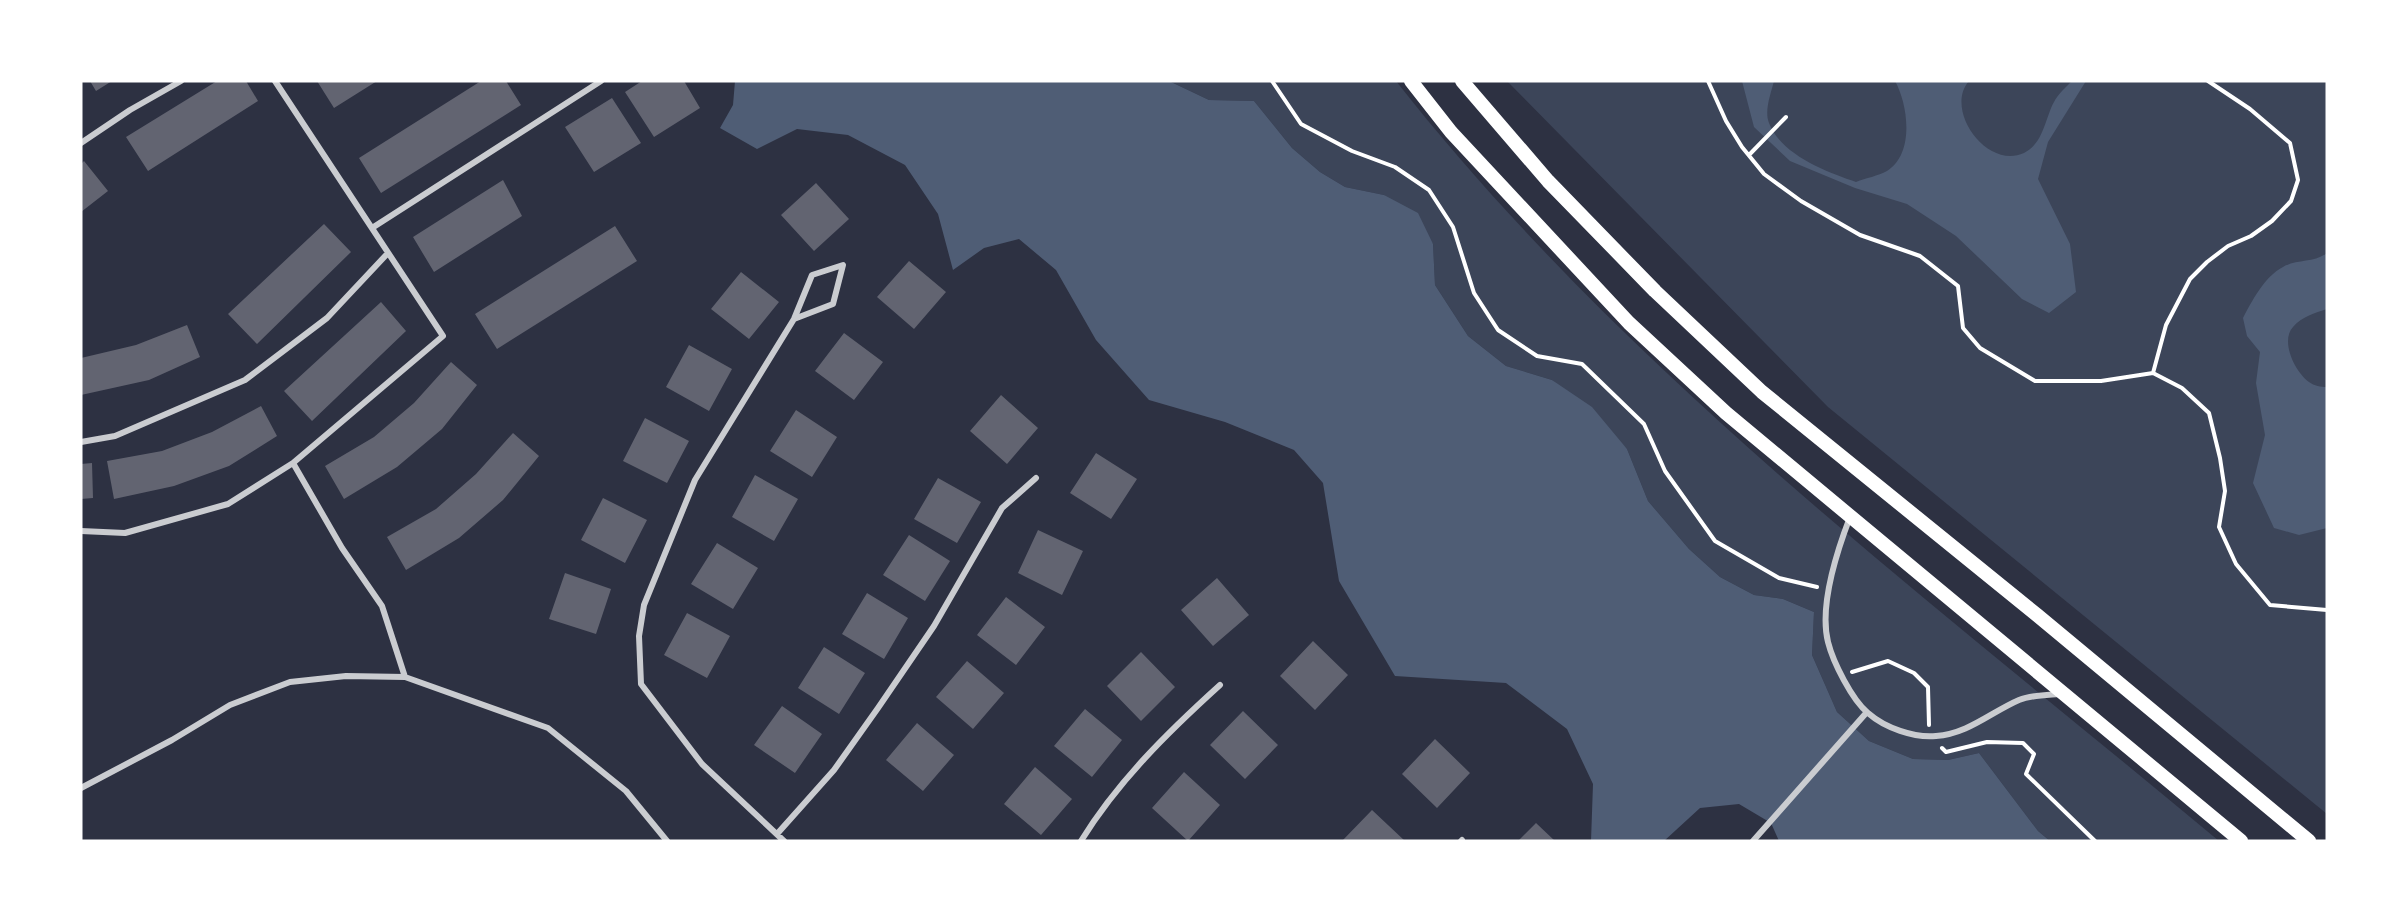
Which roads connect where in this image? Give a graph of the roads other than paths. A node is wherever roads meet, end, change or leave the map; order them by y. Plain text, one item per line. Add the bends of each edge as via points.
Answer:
1 (181, 81) edge
2 (275, 81) edge
3 (601, 81) edge
4 (1411, 81) edge
5 (1462, 81) edge
6 (81, 142) edge
7 (372, 228) junction
8 (388, 253) junction
9 (795, 319) junction
10 (81, 442) edge
11 (293, 463) junction
12 (1036, 478) dead end
13 (1850, 517) junction
14 (81, 531) edge
15 (405, 677) junction
16 (1220, 685) dead end
17 (2063, 693) junction
18 (1867, 712) junction
19 (81, 788) edge
20 (777, 834) junction
21 (667, 841) edge
22 (784, 841) edge
23 (1081, 841) edge
24 (1753, 841) edge
25 (2241, 841) edge
26 (2308, 841) edge

1 - 6 street
2 - 7 street
3 - 7 street
4 - 13 highway via 1451,132 1629,323 1726,413
5 - 26 highway via 1548,181 1646,283 1762,392
7 - 8 street
8 - 10 street via 327,318 245,380 115,436
8 - 11 street via 443,336
9 - 9 street via 832,304 843,265 812,275
9 - 20 street via 695,480 644,605 639,636 641,684 702,764
11 - 14 street via 228,504 125,533
11 - 15 street via 342,548 382,606
12 - 20 street via 1002,508 934,626 878,708 834,770
13 - 17 highway
13 - 18 street via 1830,591 1828,641 1840,672
15 - 19 street via 346,676 290,682 230,705
15 - 21 street via 548,728 626,791
16 - 23 street via 1138,763
17 - 18 street via 2019,700 1966,729 1938,736 1917,736
17 - 25 highway
18 - 24 street
20 - 22 street

